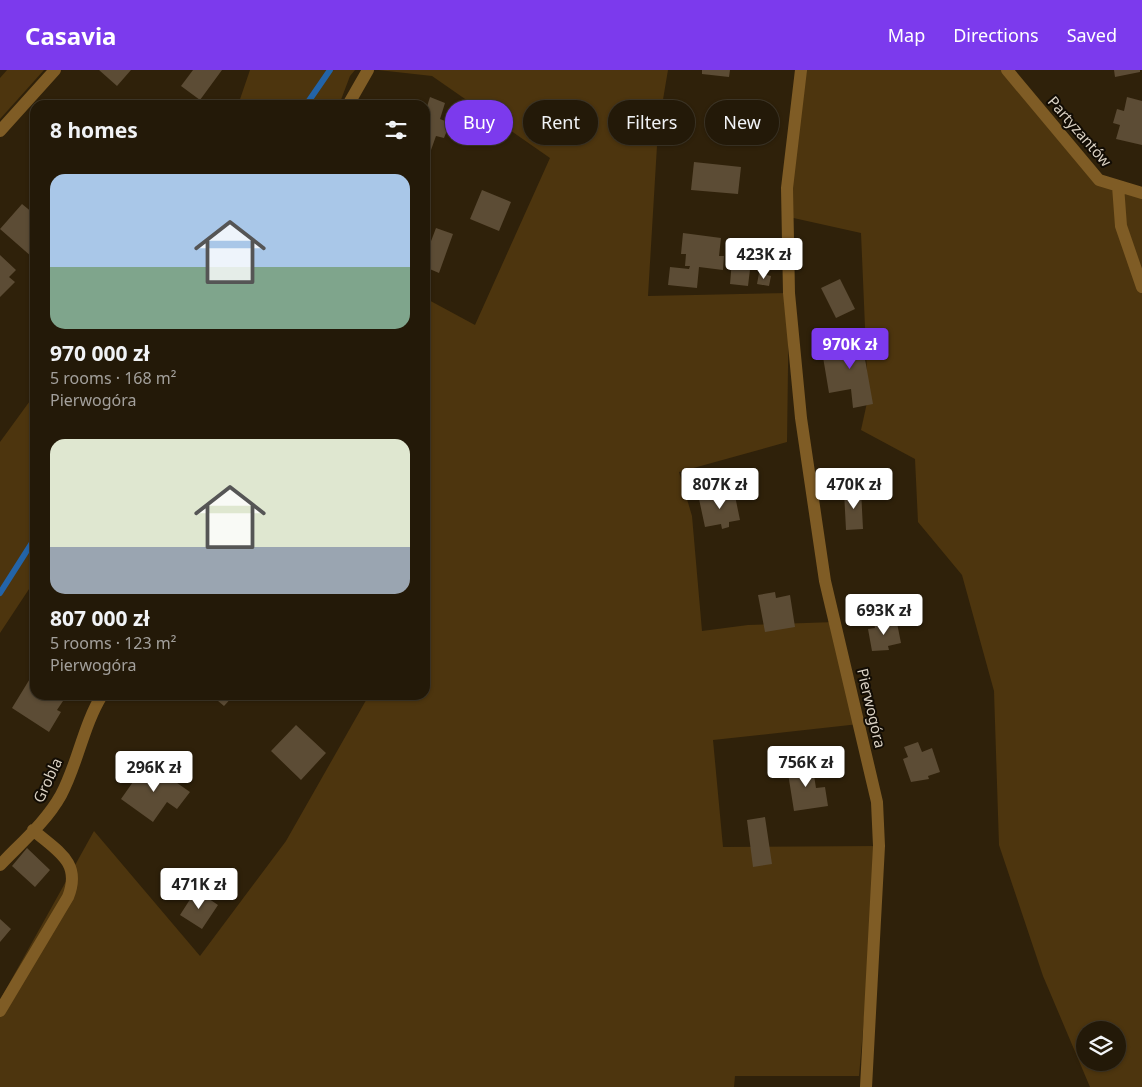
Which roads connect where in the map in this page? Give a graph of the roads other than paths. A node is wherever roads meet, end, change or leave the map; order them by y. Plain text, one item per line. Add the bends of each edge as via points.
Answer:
1 (55, 70) edge
2 (368, 70) edge
3 (801, 70) edge
4 (1007, 70) edge
5 (351, 100) edge
6 (0, 131) edge
7 (1118, 186) junction
8 (1142, 194) edge
9 (1142, 287) edge
10 (99, 700) edge
11 (33, 830) junction
12 (0, 865) edge
13 (0, 1012) edge
14 (866, 1087) edge

1 - 6 street
2 - 5 street
3 - 14 street, Pierwogóra via 786,188 789,293 801,418 825,581 877,802 880,846
4 - 7 street, Partyzantów via 1099,180
7 - 8 street, Partyzantów
7 - 9 street via 1121,226
10 - 11 street, Grobla via 62,793 50,813
11 - 12 street, Grobla
11 - 13 street via 61,854 73,870 74,878 68,897

